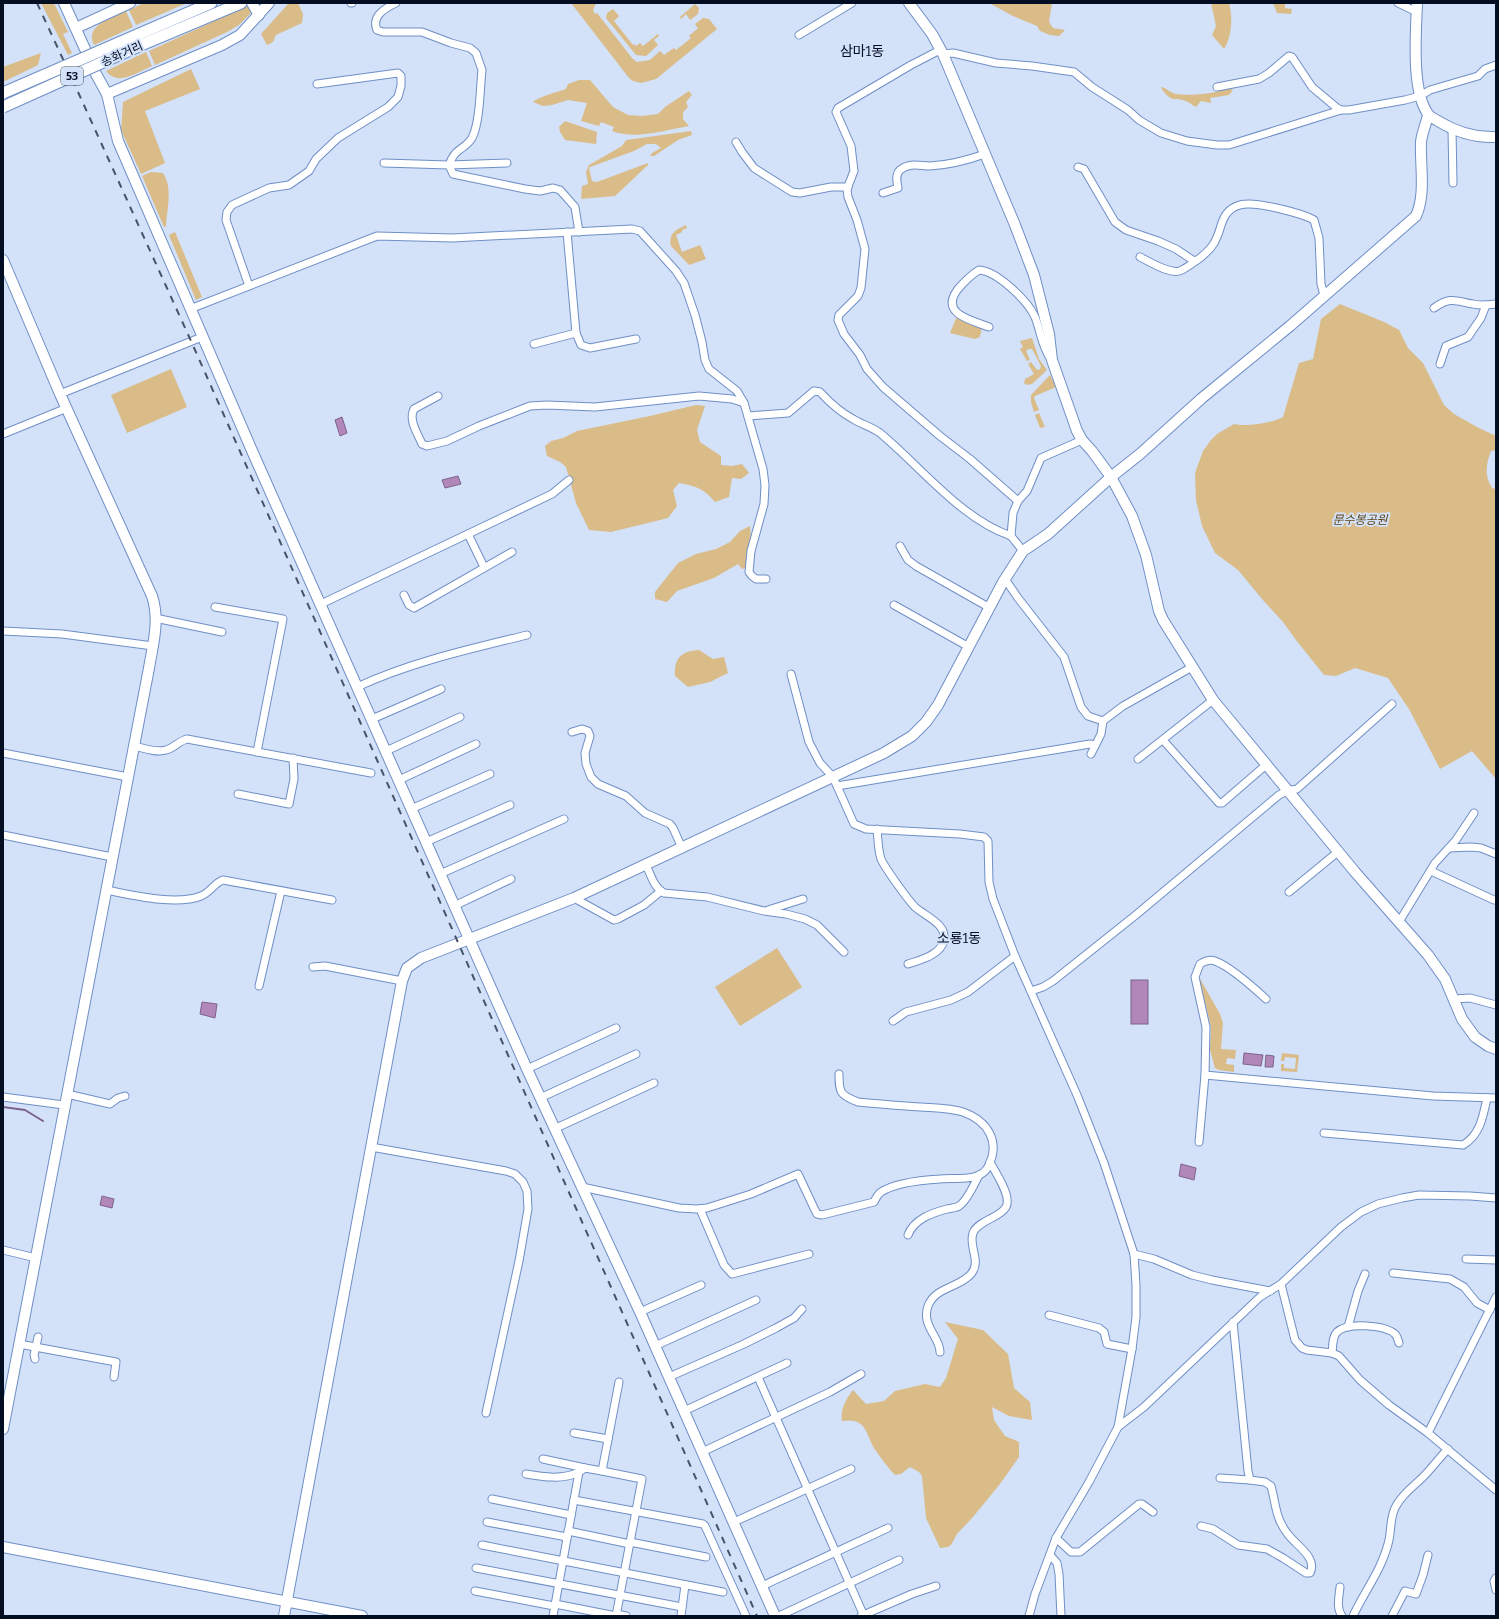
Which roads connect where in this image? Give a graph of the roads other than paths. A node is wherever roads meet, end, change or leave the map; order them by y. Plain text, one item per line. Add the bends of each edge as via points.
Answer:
1 (64, 3) edge
2 (130, 3) edge
3 (211, 3) edge
4 (241, 3) edge
5 (252, 3) edge
6 (269, 3) edge
7 (396, 3) edge
8 (852, 3) edge
9 (909, 3) edge
10 (1398, 3) edge
11 (1417, 8) edge
12 (259, 16) junction
13 (76, 28) junction
14 (799, 36) dead end
15 (139, 40) junction
16 (85, 50) dead end
17 (942, 52) junction
18 (1496, 65) edge
19 (96, 74) dead end
20 (317, 84) dead end
21 (1217, 87) dead end
22 (3, 94) edge
23 (107, 94) junction
24 (1420, 96) junction
25 (3, 107) edge
26 (1342, 110) junction
27 (1428, 116) junction
28 (1452, 129) junction
29 (1496, 137) edge
30 (736, 142) dead end
31 (985, 154) junction
32 (508, 162) dead end
33 (384, 163) dead end
34 (449, 165) junction
35 (1078, 167) dead end
36 (1453, 183) dead end
37 (848, 187) junction
38 (883, 193) dead end
39 (567, 232) junction
40 (579, 232) junction
41 (1140, 257) dead end
42 (3, 260) edge
43 (1194, 261) junction
44 (7, 280) edge
45 (249, 286) junction
46 (1324, 295) junction
47 (1496, 304) edge
48 (1486, 305) junction
49 (1434, 308) dead end
50 (190, 309) junction
51 (989, 327) dead end
52 (576, 333) junction
53 (202, 337) junction
54 (636, 339) dead end
55 (534, 344) dead end
56 (1052, 360) junction
57 (1440, 364) dead end
58 (60, 394) junction
59 (438, 396) dead end
60 (744, 403) junction
61 (67, 408) junction
62 (748, 416) junction
63 (3, 434) edge
64 (1082, 440) junction
65 (1111, 477) junction
66 (569, 480) dead end
67 (1018, 501) junction
68 (468, 534) junction
69 (1011, 536) junction
70 (900, 546) dead end
71 (1023, 551) junction
72 (512, 552) dead end
73 (484, 567) junction
74 (766, 579) dead end
75 (1005, 579) junction
76 (404, 595) dead end
77 (321, 604) junction
78 (894, 605) dead end
79 (215, 607) dead end
80 (990, 608) junction
81 (155, 618) junction
82 (3, 631) edge
83 (222, 632) dead end
84 (528, 635) dead end
85 (153, 646) junction
86 (969, 647) junction
87 (1192, 667) junction
88 (791, 674) dead end
89 (357, 687) junction
90 (441, 689) dead end
91 (1213, 700) junction
92 (1392, 704) dead end
93 (460, 717) dead end
94 (372, 720) junction
95 (1103, 721) junction
96 (572, 732) dead end
97 (1163, 740) junction
98 (476, 744) dead end
99 (1095, 745) junction
100 (134, 746) junction
101 (258, 752) junction
102 (386, 752) junction
103 (3, 753) edge
104 (1091, 754) dead end
105 (293, 758) junction
106 (1138, 759) dead end
107 (1266, 765) junction
108 (371, 773) dead end
109 (490, 774) dead end
110 (128, 777) junction
111 (833, 777) junction
112 (399, 780) junction
113 (837, 786) junction
114 (1287, 791) junction
115 (238, 794) dead end
116 (510, 805) dead end
117 (411, 809) junction
118 (1474, 813) dead end
119 (564, 819) dead end
120 (877, 829) junction
121 (3, 835) edge
122 (426, 842) junction
123 (682, 848) junction
124 (1449, 848) junction
125 (1339, 852) junction
126 (1496, 854) edge
127 (112, 857) junction
128 (646, 865) junction
129 (1431, 872) junction
130 (440, 874) junction
131 (511, 879) dead end
132 (106, 890) junction
133 (280, 891) junction
134 (661, 891) junction
135 (1289, 892) dead end
136 (574, 898) junction
137 (803, 899) dead end
138 (332, 900) dead end
139 (1494, 900) dead end
140 (454, 906) junction
141 (764, 911) junction
142 (1399, 922) junction
143 (470, 940) junction
144 (844, 952) dead end
145 (1015, 956) junction
146 (908, 964) dead end
147 (312, 967) dead end
148 (402, 981) junction
149 (259, 986) dead end
150 (1031, 991) junction
151 (1266, 999) dead end
152 (1454, 999) junction
153 (1496, 1005) edge
154 (893, 1021) dead end
155 (616, 1028) dead end
156 (1496, 1050) edge
157 (636, 1054) dead end
158 (527, 1070) junction
159 (839, 1074) dead end
160 (1205, 1075) junction
161 (654, 1084) dead end
162 (67, 1094) junction
163 (125, 1096) dead end
164 (3, 1097) edge
165 (540, 1098) junction
166 (1487, 1098) junction
167 (1496, 1098) edge
168 (64, 1105) junction
169 (554, 1129) junction
170 (1324, 1133) dead end
171 (1199, 1142) dead end
172 (371, 1147) junction
173 (990, 1162) junction
174 (980, 1175) junction
175 (582, 1187) junction
176 (1496, 1198) edge
177 (700, 1208) junction
178 (908, 1235) dead end
179 (3, 1250) edge
180 (809, 1254) dead end
181 (1134, 1254) junction
182 (36, 1258) junction
183 (1466, 1259) dead end
184 (1496, 1260) edge
185 (1393, 1273) dead end
186 (1366, 1274) dead end
187 (1281, 1284) junction
188 (701, 1285) dead end
189 (1270, 1291) junction
190 (1496, 1297) edge
191 (756, 1300) dead end
192 (802, 1308) dead end
193 (1490, 1310) junction
194 (640, 1312) junction
195 (1049, 1315) dead end
196 (1233, 1322) junction
197 (1348, 1327) junction
198 (38, 1337) dead end
199 (1399, 1343) dead end
200 (19, 1344) junction
201 (655, 1346) junction
202 (35, 1348) junction
203 (1132, 1349) junction
204 (940, 1352) dead end
205 (1332, 1353) junction
206 (35, 1358) dead end
207 (787, 1363) dead end
208 (861, 1374) dead end
209 (114, 1377) dead end
210 (669, 1377) junction
211 (758, 1377) junction
212 (619, 1382) dead end
213 (5, 1405) edge
214 (684, 1411) junction
215 (486, 1413) dead end
216 (776, 1417) junction
217 (1118, 1427) junction
218 (3, 1429) edge
219 (574, 1433) dead end
220 (1428, 1433) junction
221 (608, 1439) junction
222 (1448, 1449) junction
223 (702, 1452) junction
224 (543, 1459) dead end
225 (851, 1469) dead end
226 (582, 1470) junction
227 (602, 1471) junction
228 (526, 1474) dead end
229 (1220, 1478) dead end
230 (1250, 1480) junction
231 (807, 1489) junction
232 (1496, 1490) edge
233 (492, 1499) dead end
234 (574, 1500) junction
235 (636, 1511) junction
236 (1153, 1512) dead end
237 (571, 1515) junction
238 (487, 1522) dead end
239 (734, 1522) junction
240 (1201, 1526) dead end
241 (888, 1528) dead end
242 (568, 1534) junction
243 (1056, 1538) junction
244 (630, 1543) junction
245 (482, 1545) dead end
246 (3, 1547) edge
247 (836, 1552) junction
248 (1050, 1555) junction
249 (1428, 1555) dead end
250 (706, 1556) dead end
251 (899, 1560) dead end
252 (563, 1562) junction
253 (476, 1568) dead end
254 (624, 1573) junction
255 (1496, 1578) edge
256 (850, 1583) junction
257 (559, 1584) junction
258 (686, 1585) junction
259 (762, 1586) junction
260 (936, 1586) dead end
261 (1340, 1587) dead end
262 (1496, 1590) edge
263 (475, 1591) dead end
264 (723, 1592) dead end
265 (620, 1596) junction
266 (287, 1602) junction
267 (555, 1605) junction
268 (682, 1607) junction
269 (616, 1615) edge
270 (284, 1616) edge
271 (362, 1616) edge
272 (553, 1616) edge
273 (626, 1616) edge
274 (681, 1616) edge
275 (746, 1616) edge
276 (775, 1616) edge
277 (779, 1616) edge
278 (863, 1616) edge
279 (1029, 1616) edge
280 (1061, 1616) edge
281 (1342, 1616) edge
282 (1353, 1616) edge
283 (1392, 1616) edge

1 - 13 street
2 - 13 street
3 - 15 main road, 송화거리 / 53
4 - 15 main road, 송화거리 / 53
5 - 12 street
6 - 12 street
7 - 34 street via 381,11 375,25 377,30 422,32 470,48 480,62 482,70 476,129 471,139 452,156
8 - 14 street
9 - 17 street
10 - 11 street
11 - 24 street via 1416,70
12 - 23 street via 240,35 222,45
13 - 16 street
15 - 22 main road, 송화거리 / 53, bridge
15 - 25 main road, 송화거리 / 53, bridge
17 - 26 street via 996,64 1074,72 1092,88 1161,133 1217,146 1229,145
17 - 31 street
17 - 37 street via 911,65 838,108 837,117 851,146 854,171
18 - 24 street via 1485,69 1478,76 1430,90
19 - 23 street
20 - 45 street via 398,73 401,76 398,97 388,107 338,138 316,159 309,171 289,185 269,188 232,204 226,220
21 - 26 street via 1259,79 1289,56 1312,87
23 - 50 street via 118,141
24 - 26 street
24 - 27 street
27 - 28 street
27 - 46 street via 1421,140 1422,186 1420,208 1416,216
28 - 29 street via 1476,136
28 - 36 street
30 - 37 street via 754,168 792,192
31 - 38 street via 970,160 930,166 907,166 899,171 898,188
31 - 56 street via 1034,276
32 - 34 street
33 - 34 street
34 - 40 street via 454,174 467,178 540,191 553,188 560,190 575,207
35 - 43 street via 1084,169 1115,222 1126,230 1176,249
37 - 67 street via 848,197 865,248 858,296 839,315 838,320 844,334 867,369 883,387
39 - 40 street
39 - 45 street via 452,238 377,236
39 - 52 street
40 - 60 street via 632,229 640,231 675,269 684,283 709,369 737,391
41 - 43 street via 1174,272 1181,271
42 - 44 street
43 - 46 street via 1212,247 1224,217 1234,207 1255,204 1299,214 1314,220 1319,238 1321,284
44 - 58 street
45 - 50 street
46 - 65 street
47 - 48 street
48 - 49 street via 1450,299
48 - 57 street via 1481,318 1468,337 1446,346
50 - 53 street
51 - 56 street via 959,315 952,307 952,297 962,284 979,270 993,275 1025,302 1034,316 1043,346
52 - 54 street via 581,345 590,348
52 - 55 street
53 - 58 street
53 - 77 street
56 - 64 street
58 - 61 street
59 - 60 street via 414,409 412,413 422,444 427,446 446,441 530,406 595,407 699,396 732,399
60 - 62 street
61 - 63 street
61 - 81 street via 152,596
62 - 69 street via 788,413 814,391 820,392 831,404 852,419 878,432 977,520
62 - 74 street via 765,485 764,504 751,551 749,572 756,578
64 - 65 street
64 - 67 street via 1041,458 1027,491
65 - 71 street via 1048,534
65 - 87 street via 1132,516 1148,560 1159,611
66 - 68 street via 552,494
67 - 69 street via 1013,513
68 - 73 street
68 - 77 street
69 - 71 street
70 - 80 street via 908,560 916,566
71 - 75 street
72 - 73 street
73 - 76 street via 414,608 409,605
75 - 80 street
75 - 95 street via 1064,657 1081,707 1088,716
77 - 89 street
78 - 86 street
79 - 101 street via 283,619
80 - 86 street
81 - 83 street
81 - 85 street
82 - 85 street via 62,634
84 - 89 street via 432,659 385,674
85 - 100 street
86 - 111 street via 938,705 912,736 884,753
87 - 91 street
87 - 95 street via 1123,706
88 - 111 street via 809,742 820,763
89 - 94 street
90 - 94 street
91 - 97 street
91 - 107 street
92 - 114 street via 1297,789
93 - 102 street
94 - 102 street
95 - 99 street via 1101,734
96 - 123 street via 588,730 590,736 585,753 591,777 598,784 626,796 645,813 670,824
97 - 106 street
97 - 107 street via 1218,803 1222,803
98 - 112 street
99 - 104 street
99 - 113 street
100 - 101 street via 161,751 168,750 187,739
100 - 110 street
101 - 105 street
102 - 112 street
103 - 110 street
105 - 108 street
105 - 115 street via 294,779 289,804
107 - 114 street
109 - 117 street
110 - 127 street
111 - 113 street
111 - 123 street
112 - 117 street
113 - 120 street via 854,824 866,829
114 - 125 street
114 - 150 street via 1053,981
116 - 122 street
117 - 122 street
118 - 124 street
119 - 130 street
120 - 145 street via 960,834 984,837 988,840 989,882
120 - 146 street via 880,858 884,865 915,906 942,929 944,938 941,948
121 - 127 street
122 - 130 street
123 - 128 street
124 - 126 street via 1481,848
124 - 129 street
125 - 135 street
125 - 142 street
127 - 132 street
128 - 134 street
128 - 136 street
129 - 139 street
129 - 142 street
130 - 140 street
131 - 140 street
132 - 133 street via 144,897 190,900 211,891 223,880
132 - 162 street
133 - 138 street
133 - 149 street
134 - 136 street via 644,905 614,920
134 - 141 street via 707,897
136 - 143 street
137 - 141 street
140 - 143 street
141 - 144 street via 805,919 817,925
142 - 152 street via 1428,954 1445,979
143 - 148 street via 414,962 407,968
143 - 158 street
145 - 150 street
145 - 154 street via 968,992 951,1000 906,1012
147 - 148 street via 325,966
148 - 172 street
150 - 181 street via 1077,1095 1104,1164
151 - 160 street via 1248,983 1215,961 1208,960 1200,964 1196,977 1206,1027
152 - 153 street via 1470,998
152 - 156 street via 1462,1019 1475,1037
155 - 158 street
157 - 165 street
158 - 165 street
159 - 173 street via 839,1088 846,1098 858,1102 946,1109 972,1116 982,1123 993,1139
160 - 166 street
160 - 171 street
161 - 169 street
162 - 163 street via 110,1104
162 - 168 street
164 - 168 street
165 - 169 street
166 - 167 street
166 - 170 street via 1482,1122 1471,1140 1463,1145
168 - 182 street
169 - 175 street
172 - 215 street via 506,1171 515,1174 527,1191 528,1209 519,1262
172 - 266 street
173 - 174 street
173 - 204 street via 1007,1194 1008,1202 1006,1208 975,1228 972,1241 976,1258 975,1267 970,1275 935,1295 928,1306 926,1318
174 - 177 street via 901,1185 882,1192 874,1202 822,1215 817,1214 798,1174 751,1194
174 - 178 street via 960,1206 928,1214 909,1231
175 - 177 street via 679,1208
175 - 194 street
176 - 187 street via 1419,1195 1378,1204 1361,1212 1341,1227
177 - 180 street via 724,1264 732,1274
179 - 182 street
181 - 189 street via 1154,1259 1192,1275
181 - 203 street via 1136,1317
182 - 200 street
183 - 184 street
185 - 193 street via 1450,1279 1464,1287 1477,1303
186 - 197 street via 1358,1291
187 - 189 street
187 - 205 street via 1295,1340 1307,1350
188 - 194 street
189 - 196 street
190 - 193 street
191 - 201 street
192 - 210 street via 794,1318 776,1328
193 - 220 street
194 - 201 street
195 - 203 street via 1099,1328 1104,1332 1107,1344
196 - 217 street via 1144,1407
196 - 230 street
197 - 199 street via 1382,1328 1395,1335
197 - 205 street via 1338,1331 1334,1336
198 - 202 street
200 - 202 street
200 - 213 street
201 - 210 street
202 - 206 street
202 - 209 street via 118,1362
203 - 217 street
205 - 220 street via 1339,1356 1360,1380 1389,1405
207 - 211 street
208 - 216 street via 830,1392
210 - 214 street
211 - 214 street
211 - 216 street
212 - 221 street
213 - 218 street
214 - 223 street
216 - 223 street
216 - 231 street
217 - 243 street
219 - 221 street
220 - 222 street
221 - 227 street
222 - 232 street
222 - 282 street via 1403,1495 1395,1507 1389,1544
223 - 239 street
224 - 226 street
225 - 231 street
226 - 227 street
226 - 228 street via 574,1475 561,1477
226 - 234 street
227 - 235 street via 642,1480
229 - 230 street
230 - 240 street via 1265,1482 1271,1486 1280,1521 1312,1562 1310,1573 1267,1549 1238,1545 1213,1529
231 - 239 street
231 - 247 street
233 - 237 street
234 - 235 street
234 - 237 street
235 - 244 street
235 - 275 street via 705,1526
236 - 243 street via 1139,1504 1080,1552 1071,1552
237 - 242 street
238 - 242 street
239 - 259 street
241 - 247 street
242 - 244 street
242 - 252 street
243 - 248 street
244 - 250 street
244 - 254 street
245 - 252 street
246 - 266 street
247 - 256 street
247 - 259 street
248 - 279 street
248 - 280 street via 1057,1563 1059,1574
249 - 283 street via 1424,1575 1416,1594 1405,1591
251 - 256 street
252 - 254 street
252 - 257 street
253 - 257 street
254 - 258 street
254 - 265 street
255 - 262 street
256 - 277 street
256 - 278 street
257 - 265 street
257 - 267 street
258 - 264 street
258 - 268 street
259 - 276 street
260 - 278 street
261 - 281 street via 1338,1603
263 - 267 street
265 - 268 street
265 - 269 street
266 - 270 street
266 - 271 street
267 - 269 street
267 - 272 street
268 - 274 street
269 - 273 street

